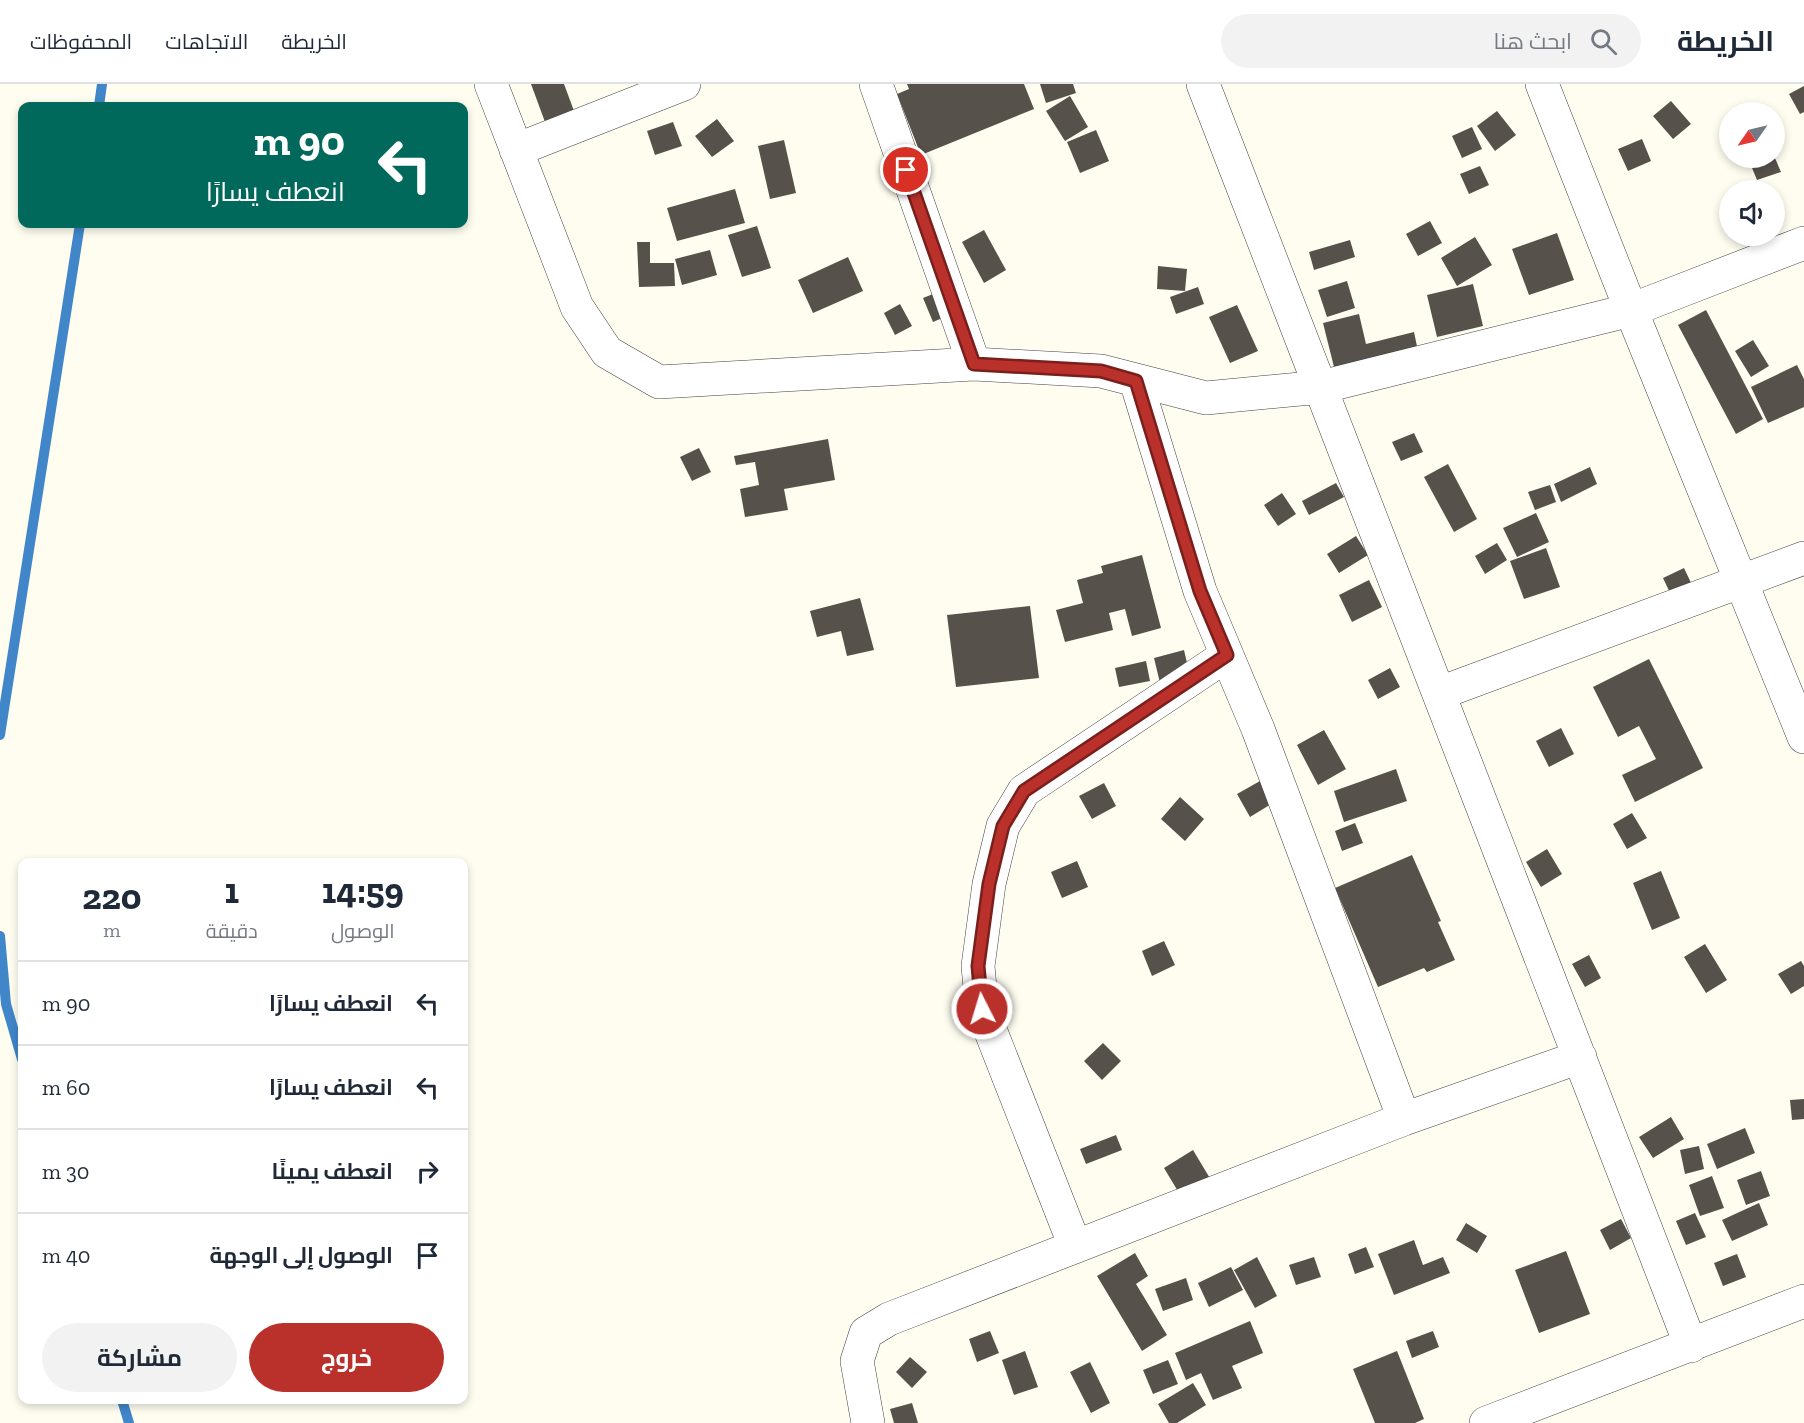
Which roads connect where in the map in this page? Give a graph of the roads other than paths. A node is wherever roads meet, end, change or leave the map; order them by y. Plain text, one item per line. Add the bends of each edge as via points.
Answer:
1 (491, 84) edge
2 (684, 84) edge
3 (876, 84) edge
4 (1203, 84) edge
5 (1542, 84) edge
6 (516, 150) junction
7 (1804, 243) edge
8 (1631, 310) junction
9 (974, 364) junction
10 (1136, 381) junction
11 (1321, 387) junction
12 (1804, 558) edge
13 (1742, 582) junction
14 (1227, 655) junction
15 (1440, 693) junction
16 (1804, 738) edge
17 (1580, 1057) junction
18 (1404, 1119) junction
19 (1075, 1246) junction
20 (1804, 1301) edge
21 (1691, 1346) junction
22 (1505, 1420) edge
23 (868, 1423) edge

1 - 6 street
2 - 6 street
3 - 9 street
4 - 11 street
5 - 8 street
6 - 9 street via 578,307 607,352 659,382
7 - 8 street
8 - 11 street
8 - 13 street
9 - 10 street via 1101,371
10 - 11 street via 1206,398
10 - 14 street via 1200,591
11 - 15 street
12 - 13 street
13 - 15 street
13 - 16 street
14 - 18 street
14 - 19 street via 1024,791 1003,826 989,884 978,966 982,1009
15 - 17 street
17 - 18 street
17 - 21 street
18 - 19 street
19 - 23 street via 889,1319 866,1333 857,1360
20 - 21 street
21 - 22 street

